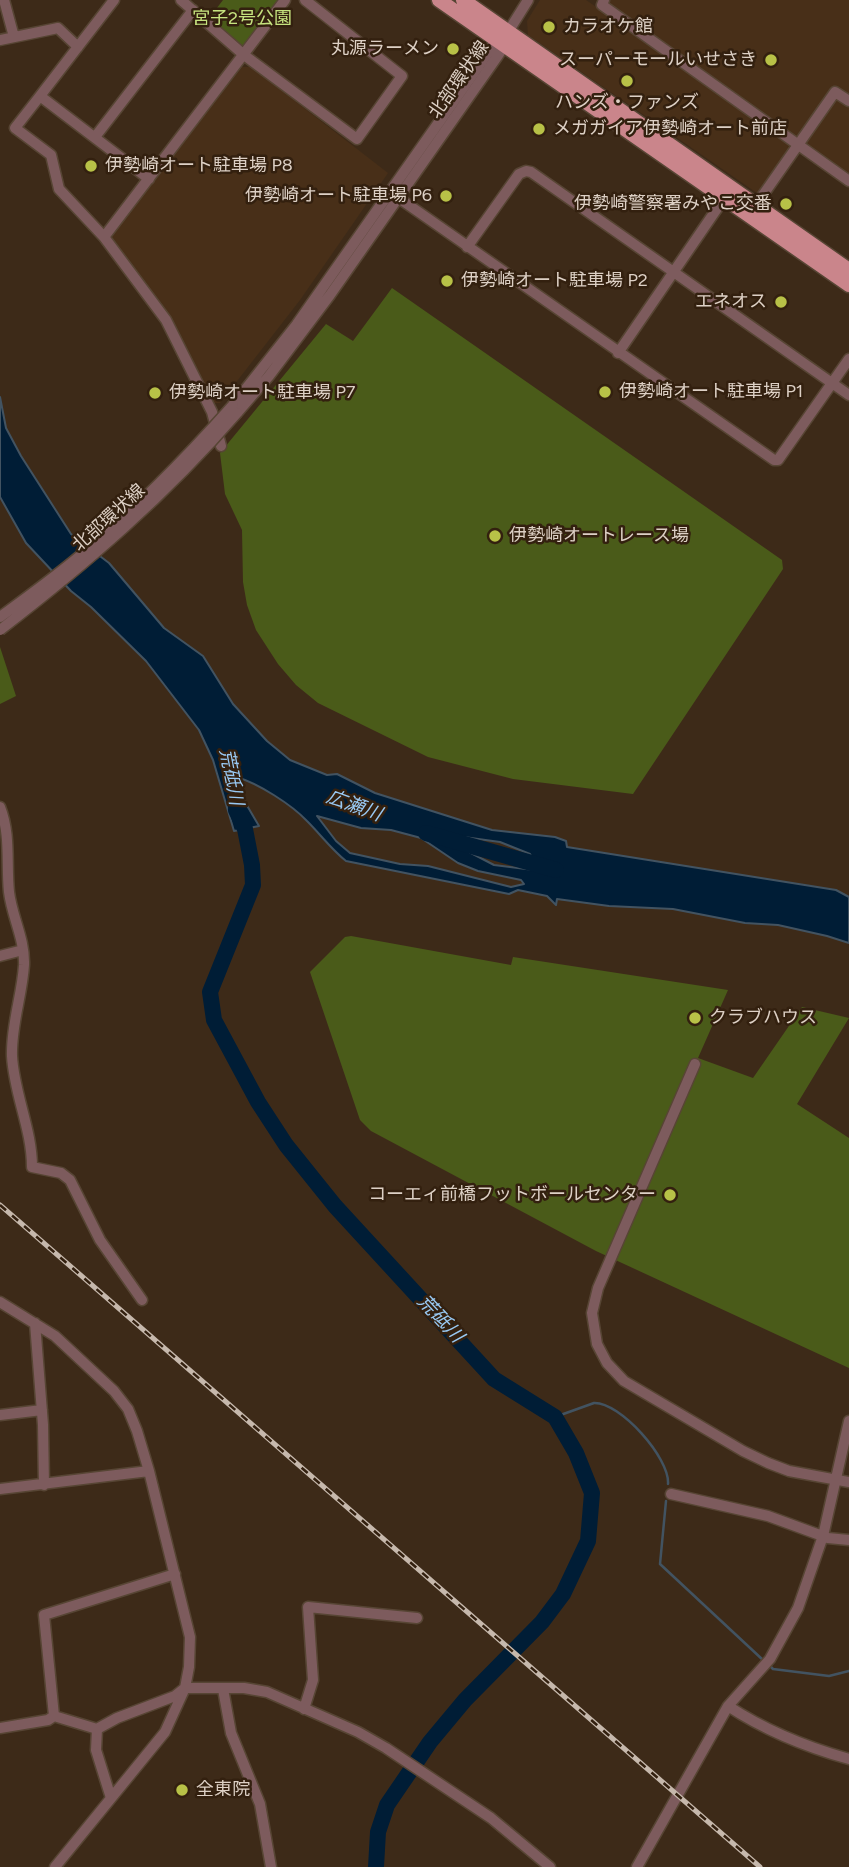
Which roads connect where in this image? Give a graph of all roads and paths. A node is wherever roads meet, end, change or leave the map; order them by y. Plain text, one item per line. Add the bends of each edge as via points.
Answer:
1 (4, 0) edge
2 (181, 0) edge
3 (285, 0) edge
4 (304, 0) edge
5 (439, 0) edge
6 (463, 0) edge
7 (528, 0) edge
8 (604, 0) edge
9 (107, 2) edge
10 (193, 10) junction
11 (14, 37) junction
12 (503, 39) junction
13 (0, 40) edge
14 (78, 47) junction
15 (244, 55) junction
16 (40, 96) junction
17 (849, 101) edge
18 (95, 137) junction
19 (797, 144) junction
20 (149, 179) junction
21 (849, 181) edge
22 (393, 195) junction
23 (725, 197) junction
24 (756, 205) junction
25 (104, 237) junction
26 (467, 247) junction
27 (849, 270) edge
28 (674, 271) junction
29 (849, 285) edge
30 (618, 353) junction
31 (849, 359) edge
32 (832, 383) junction
33 (849, 395) edge
34 (235, 409) junction
35 (221, 446) dead end
36 (0, 617) edge
37 (0, 630) edge
38 (0, 807) edge
39 (3, 831) edge
40 (23, 950) junction
41 (0, 956) edge
42 (695, 1064) dead end
43 (142, 1300) dead end
44 (0, 1302) edge
45 (35, 1323) junction
46 (42, 1410) junction
47 (0, 1415) edge
48 (849, 1421) edge
49 (149, 1471) junction
50 (836, 1480) junction
51 (849, 1482) edge
52 (44, 1485) junction
53 (0, 1489) edge
54 (671, 1494) dead end
55 (823, 1536) junction
56 (849, 1540) edge
57 (175, 1574) junction
58 (418, 1618) dead end
59 (185, 1688) junction
60 (223, 1689) junction
61 (728, 1706) junction
62 (304, 1709) junction
63 (54, 1716) junction
64 (0, 1728) edge
65 (97, 1729) junction
66 (849, 1759) edge
67 (111, 1798) junction
68 (55, 1867) edge
69 (271, 1867) edge
70 (550, 1867) edge
71 (637, 1867) edge

1 - 11 street
2 - 10 street
3 - 15 street
4 - 15 street via 402,76 357,139
5 - 12 main road
6 - 12 main road
7 - 12 street, 北部環状線
8 - 19 street via 602,5
9 - 14 street
10 - 15 street
10 - 18 street
11 - 13 street
11 - 14 street via 58,28
12 - 22 street, 北部環状線
12 - 23 main road
12 - 24 main road
14 - 16 street
15 - 20 street
16 - 18 street
16 - 25 street via 15,128 51,155 59,189
17 - 19 street via 835,92
18 - 20 street
19 - 21 street
19 - 24 street
20 - 25 street
22 - 26 street
22 - 34 street, 北部環状線
23 - 28 street
23 - 29 main road
24 - 27 main road
25 - 35 street via 166,320 212,412
26 - 28 street via 519,174 528,171
26 - 30 street
28 - 30 street
28 - 32 street
30 - 32 street via 774,460
31 - 32 street
32 - 33 street
34 - 36 street, 北部環状線, bridge via 119,522
34 - 37 street, 北部環状線, bridge via 143,512
38 - 39 street
39 - 40 street via 9,891
40 - 41 street
40 - 43 street via 12,1060 31,1139 32,1167 61,1173 70,1180 100,1240
42 - 50 street via 598,1288 592,1312 597,1344 624,1381 743,1451 789,1471
44 - 45 street
45 - 46 street
45 - 49 street via 114,1391 133,1420
46 - 47 street
46 - 52 street
48 - 50 street
49 - 52 street
49 - 57 street
50 - 51 street
50 - 55 street
52 - 53 street
54 - 55 street via 768,1517
55 - 56 street
55 - 61 street via 806,1590 776,1650
57 - 59 street via 190,1637
57 - 63 street via 44,1615
58 - 62 street via 308,1607 313,1680
59 - 60 street
59 - 65 street
59 - 67 street via 164,1732
60 - 62 street via 267,1692
60 - 69 street via 231,1733 260,1804
61 - 66 street via 759,1726
61 - 71 street
62 - 70 street via 386,1748 491,1818
63 - 64 street
63 - 65 street
65 - 67 street via 96,1750
67 - 68 street

